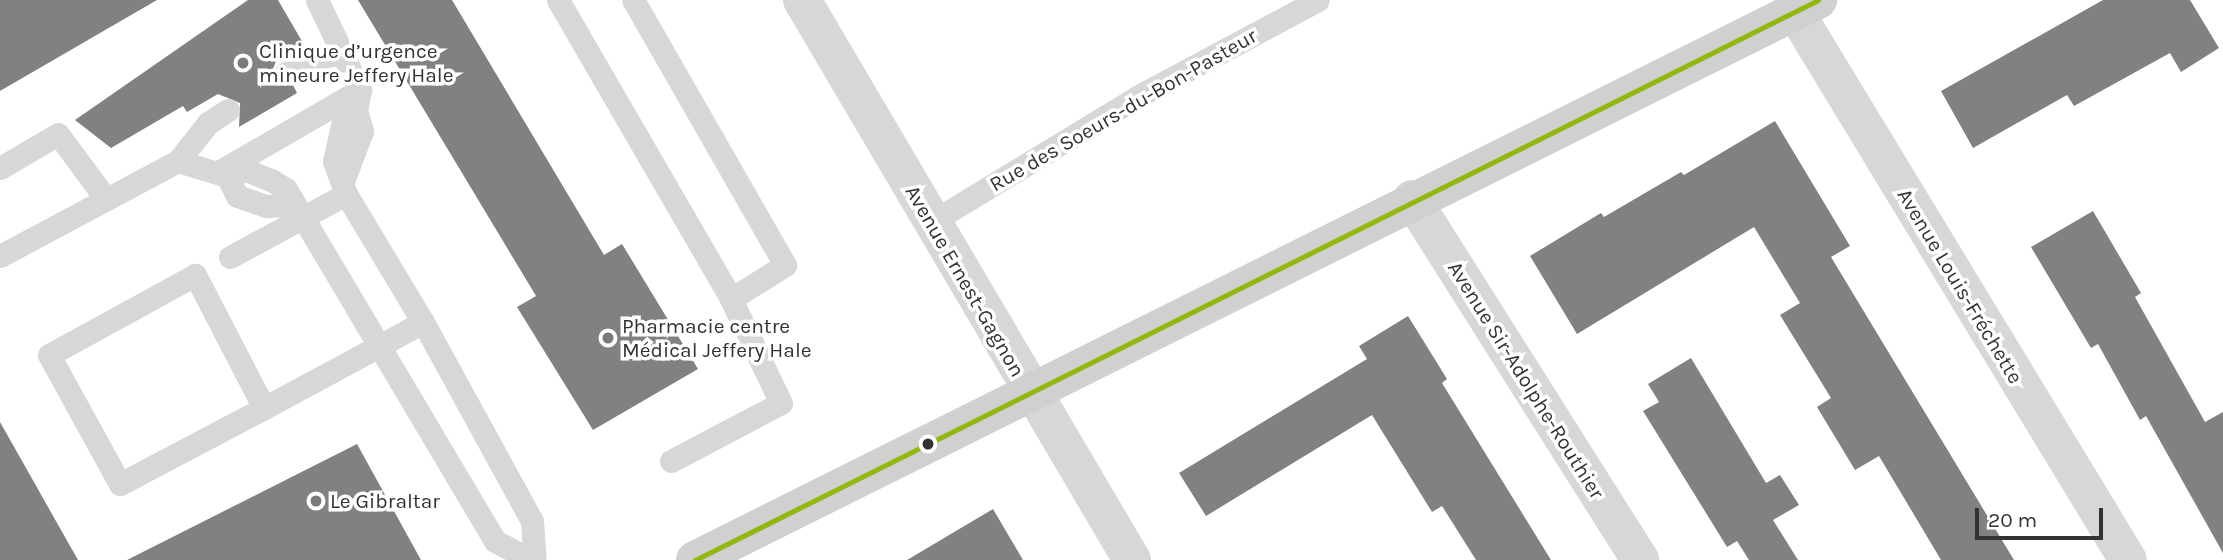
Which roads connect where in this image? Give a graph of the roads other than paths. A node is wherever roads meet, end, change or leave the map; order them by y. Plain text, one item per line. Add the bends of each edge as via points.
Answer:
1 (317, 0) edge
2 (558, 0) edge
3 (633, 0) edge
4 (802, 0) edge
5 (1318, 0) edge
6 (1806, 5) edge
7 (343, 53) junction
8 (286, 73) dead end
9 (358, 100) junction
10 (228, 110) dead end
11 (178, 161) junction
12 (0, 168) edge
13 (222, 175) junction
14 (345, 187) junction
15 (1412, 199) junction
16 (106, 200) junction
17 (297, 212) junction
18 (930, 223) junction
19 (0, 256) edge
20 (230, 257) dead end
21 (731, 299) junction
22 (423, 321) junction
23 (382, 345) junction
24 (1030, 393) junction
25 (264, 408) junction
26 (671, 461) dead end
27 (533, 560) edge
28 (695, 560) edge
29 (1132, 560) edge
30 (1640, 560) edge
31 (2128, 560) edge

1 - 7 lane
2 - 21 lane
3 - 21 lane via 785,265
4 - 18 street, Avenue Ernest-Gagnon
5 - 18 lane, Rue des Soeurs-du-Bon-Pasteur via 1137,97
6 - 15 main road
6 - 31 street, Avenue Louis-Fréchette
7 - 8 lane via 309,60
7 - 9 lane
9 - 13 lane
9 - 14 lane via 344,121 334,161
10 - 11 lane via 208,123
11 - 13 lane
11 - 16 lane
12 - 16 lane via 58,134
13 - 17 lane via 237,196
14 - 17 lane
14 - 22 lane
15 - 24 main road
15 - 30 street, Avenue Sir-Adolphe-Routhier
16 - 19 lane
17 - 20 lane
17 - 23 lane
18 - 24 street, Avenue Ernest-Gagnon
21 - 26 lane via 781,403
22 - 23 lane
22 - 27 lane via 532,521
23 - 25 lane
23 - 27 lane via 495,541
24 - 28 main road
24 - 29 street, Avenue Ernest-Gagnon
25 - 25 lane via 120,484 49,355 195,275

